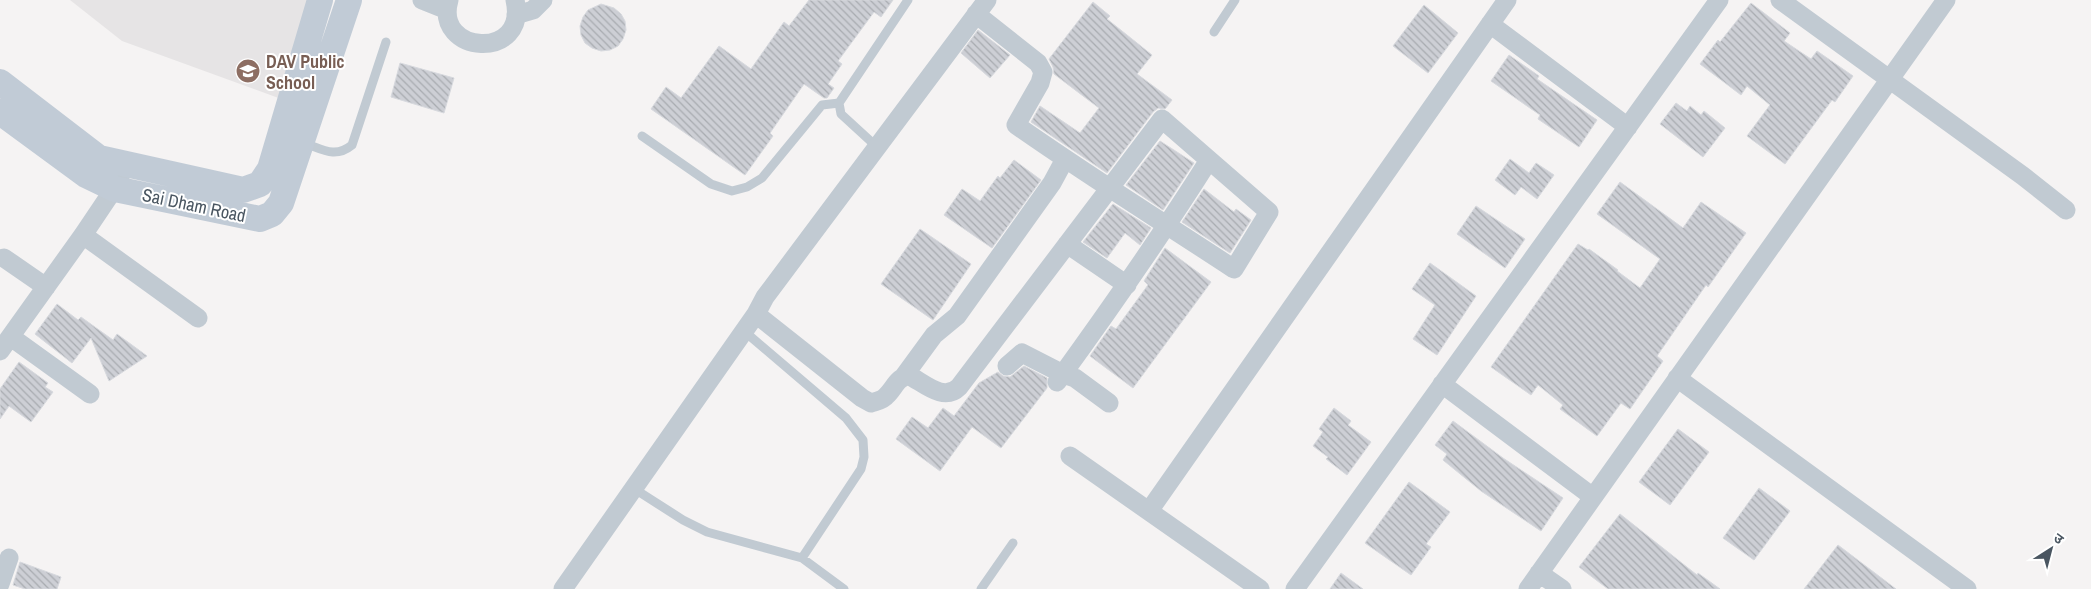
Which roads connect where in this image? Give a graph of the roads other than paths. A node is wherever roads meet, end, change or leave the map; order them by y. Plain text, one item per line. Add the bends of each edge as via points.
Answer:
1 (320, 0) edge
2 (349, 0) edge
3 (422, 0) edge
4 (543, 0) edge
5 (908, 0) edge
6 (1235, 0) edge
7 (1507, 0) edge
8 (1719, 0) edge
9 (1780, 0) edge
10 (1946, 0) edge
11 (448, 5) edge
12 (981, 7) edge
13 (516, 8) edge
14 (1490, 24) junction
15 (1214, 32) dead end
16 (386, 42) dead end
17 (1889, 80) junction
18 (0, 82) edge
19 (839, 103) junction
20 (0, 112) edge
21 (1628, 128) junction
22 (642, 136) dead end
23 (302, 142) junction
24 (877, 147) junction
25 (1066, 159) junction
26 (1209, 160) junction
27 (128, 166) junction
28 (260, 184) junction
29 (1110, 186) junction
30 (115, 189) junction
31 (2066, 210) dead end
32 (260, 219) junction
33 (1168, 225) junction
34 (83, 235) junction
35 (1067, 244) junction
36 (4, 258) dead end
37 (1128, 285) junction
38 (46, 287) junction
39 (756, 314) junction
40 (198, 318) dead end
41 (744, 331) junction
42 (5, 344) edge
43 (1007, 366) dead end
44 (904, 376) junction
45 (1060, 378) junction
46 (1678, 378) junction
47 (1442, 384) junction
48 (90, 394) dead end
49 (1109, 403) dead end
50 (1070, 456) dead end
51 (632, 488) junction
52 (1593, 497) junction
53 (1149, 511) junction
54 (1013, 543) dead end
55 (9, 558) dead end
56 (802, 558) junction
57 (1539, 573) junction
58 (0, 584) edge
59 (563, 589) edge
60 (844, 589) edge
61 (981, 589) edge
62 (1260, 589) edge
63 (1295, 589) edge
64 (1528, 589) edge
65 (1562, 589) edge
66 (1967, 589) edge

1 - 28 street, Sai Dham Road via 270,169
2 - 23 street, Sai Dham Road
3 - 11 street
4 - 13 street via 533,10
5 - 19 lane
6 - 15 lane
7 - 14 street
8 - 21 street
9 - 17 street
10 - 17 street
11 - 13 street via 452,28 469,42 481,45 492,44 511,30
12 - 24 street
12 - 25 street via 1038,62 1043,72 1040,84 1016,125
14 - 21 street
14 - 53 street
16 - 23 lane via 352,145 335,154
17 - 31 street
17 - 46 street
18 - 27 street, Sai Dham Road via 99,158
19 - 22 lane via 822,105 762,178 747,187 732,190 711,184
19 - 24 lane via 842,114
20 - 30 street, Sai Dham Road via 86,175
21 - 47 street
23 - 32 street, Sai Dham Road via 281,203 272,214
24 - 39 street via 765,297
25 - 29 street
25 - 44 street via 958,316 934,335
26 - 29 street via 1162,119
26 - 33 street
26 - 33 street via 1269,212 1234,269
27 - 28 street, Sai Dham Road via 243,190
27 - 30 street
28 - 32 street
29 - 33 street
29 - 35 street
30 - 32 street, Sai Dham Road
30 - 34 street
33 - 37 street
34 - 38 street
34 - 40 street
35 - 37 street
35 - 44 street via 956,390 943,394 910,376
36 - 38 street
37 - 45 street
38 - 42 street
39 - 41 street
39 - 44 street via 872,403 885,398
41 - 51 street
41 - 56 lane via 846,418 863,440 861,469
42 - 48 street
43 - 45 street via 1022,353
45 - 49 street via 1075,378
46 - 52 street
46 - 66 street
47 - 52 street
47 - 63 street
50 - 53 street
51 - 56 lane via 707,532
51 - 59 street
52 - 57 street
53 - 62 street
54 - 61 lane
55 - 58 street
56 - 60 lane
57 - 64 street
57 - 65 street

